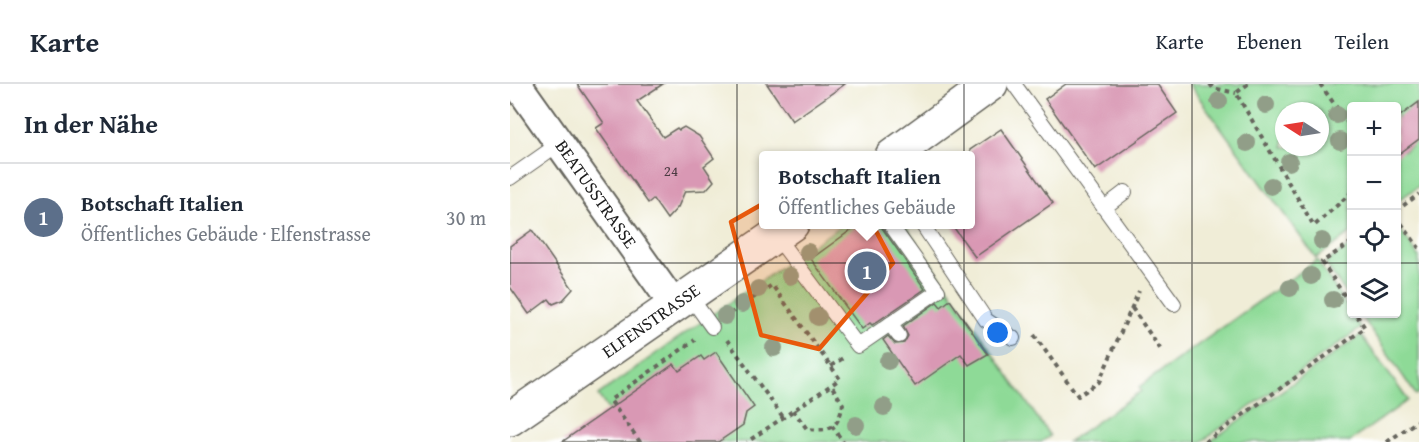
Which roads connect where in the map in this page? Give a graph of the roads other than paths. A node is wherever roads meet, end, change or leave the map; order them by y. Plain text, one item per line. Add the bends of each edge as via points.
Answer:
1 (517, 84) edge
2 (1014, 84) edge
3 (975, 89) edge
4 (560, 143) junction
5 (898, 151) edge
6 (510, 178) edge
7 (1125, 192) dead end
8 (1104, 208) junction
9 (893, 229) edge
10 (925, 229) edge
11 (784, 230) edge
12 (932, 294) junction
13 (681, 300) junction
14 (1174, 304) dead end
15 (941, 307) dead end
16 (890, 324) junction
17 (714, 326) road end
18 (899, 336) dead end
19 (1013, 338) dead end
20 (510, 419) edge

1 - 4 street, BEATUSSTRASSE
2 - 8 lane
3 - 5 street
4 - 6 lane
4 - 13 street, BEATUSSTRASSE
7 - 8 lane
8 - 14 lane
9 - 12 lane via 938,291
10 - 19 lane via 986,320
11 - 13 street, ELFENSTRASSE
11 - 16 lane via 858,346
12 - 15 lane
12 - 16 lane
13 - 17 lane
13 - 20 street, ELFENSTRASSE
16 - 18 lane

